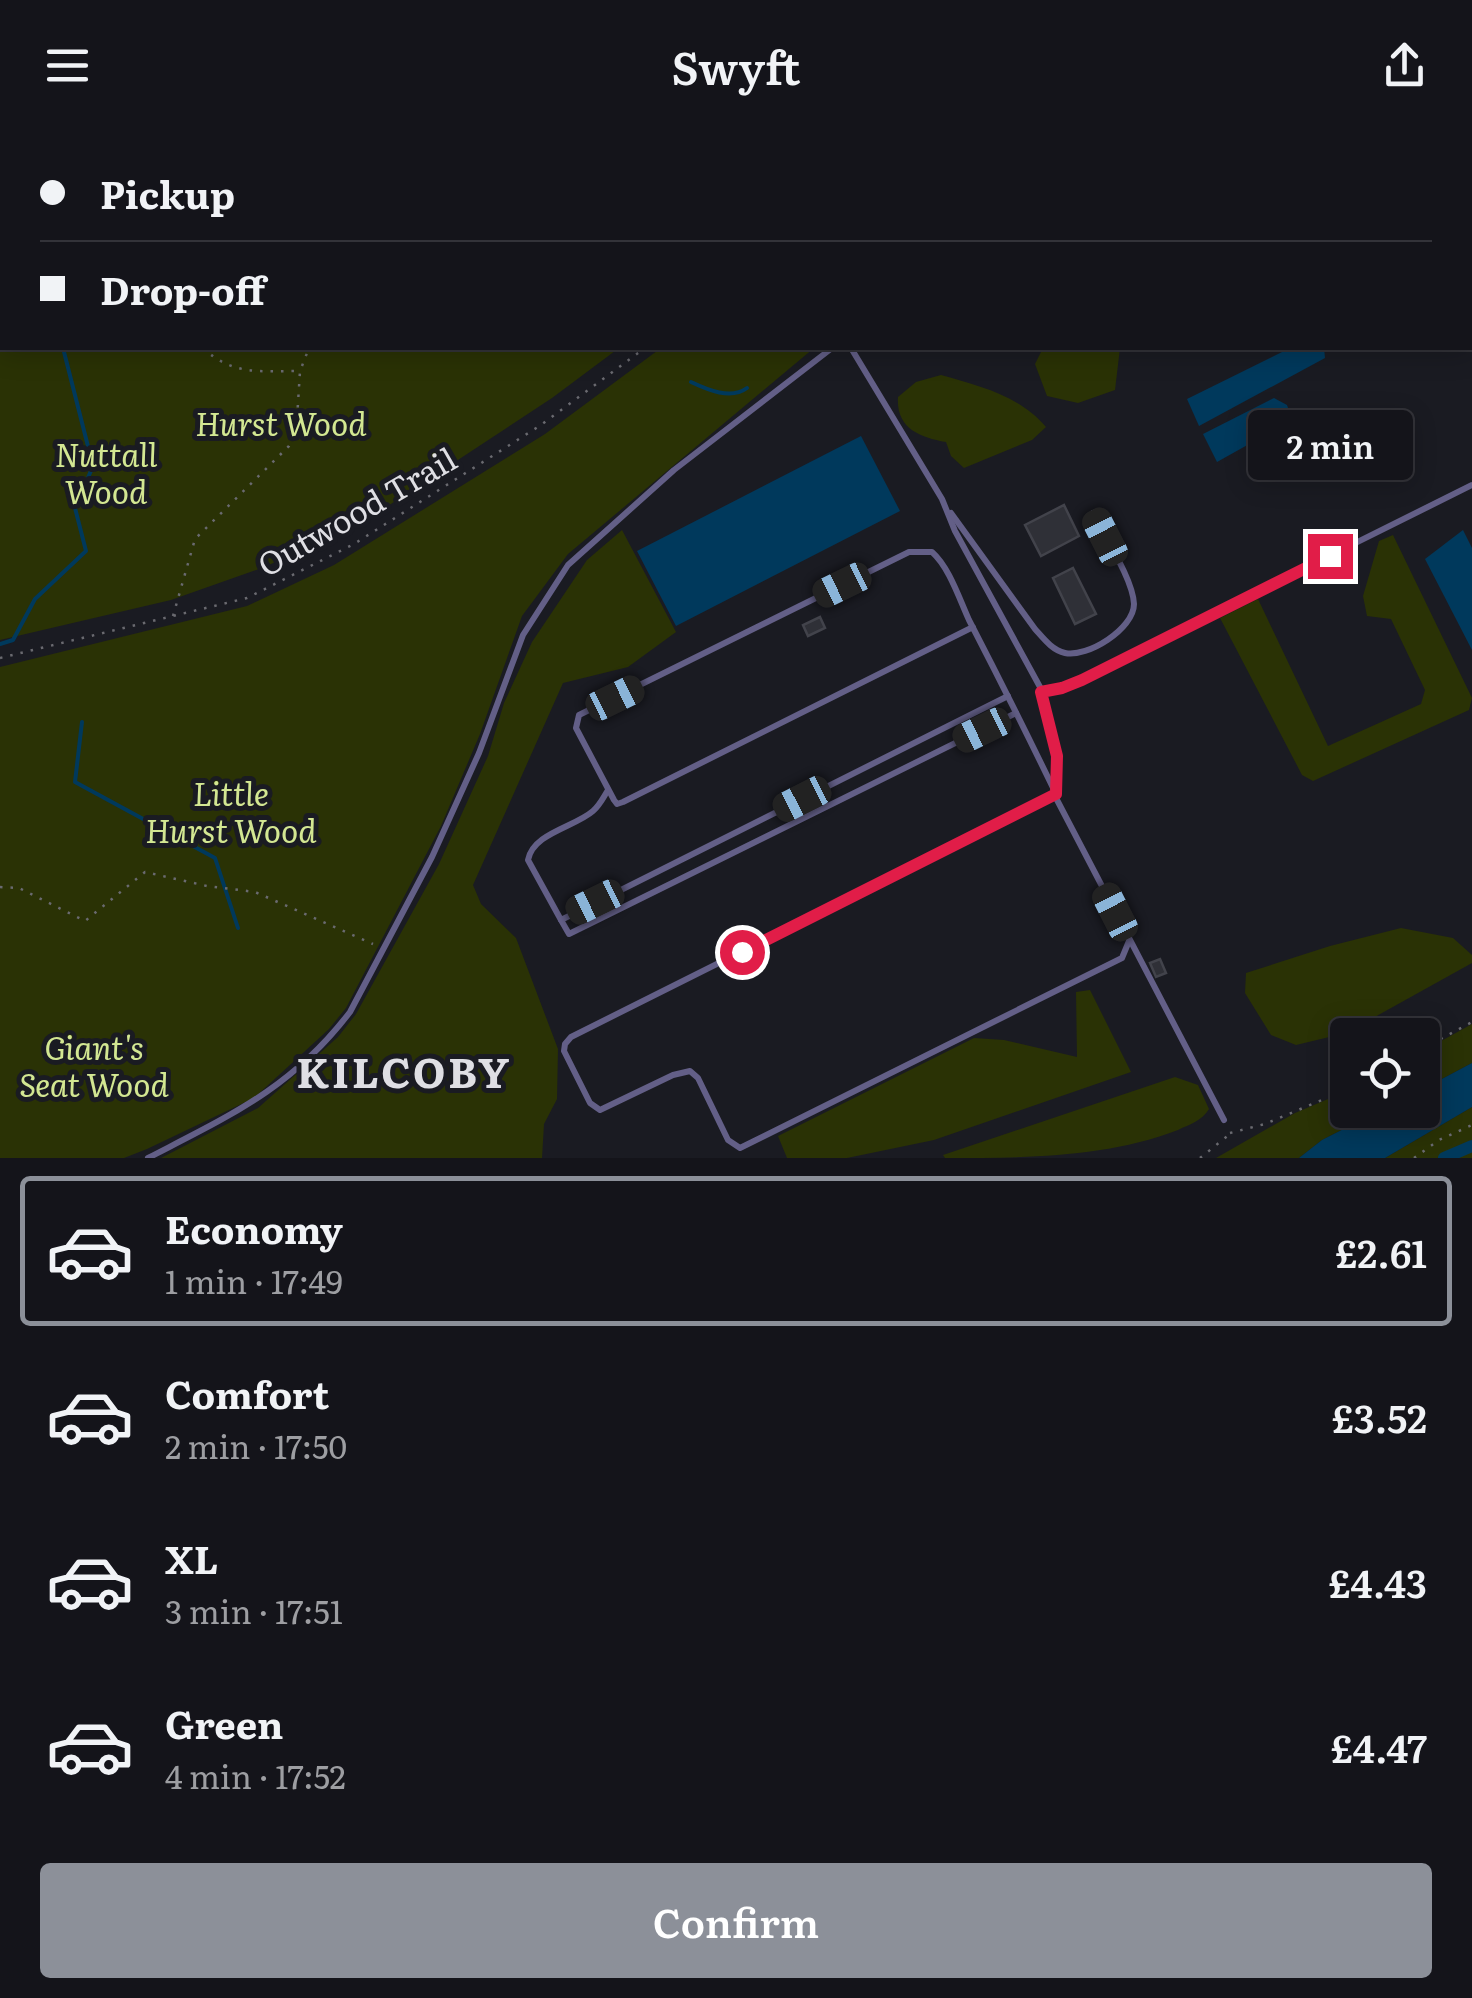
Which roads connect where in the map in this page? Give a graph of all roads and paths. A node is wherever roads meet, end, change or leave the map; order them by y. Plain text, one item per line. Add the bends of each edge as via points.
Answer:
1 (205, 350) edge
2 (308, 350) edge
3 (642, 350) edge
4 (829, 350) edge
5 (852, 350) edge
6 (300, 371) junction
7 (1472, 485) edge
8 (942, 499) junction
9 (1092, 513) dead end
10 (173, 616) junction
11 (973, 626) junction
12 (0, 658) edge
13 (1041, 692) junction
14 (1008, 696) junction
15 (1016, 713) junction
16 (608, 789) junction
17 (1056, 794) junction
18 (0, 888) edge
19 (561, 920) junction
20 (1130, 941) junction
21 (383, 949) junction
22 (1472, 1022) edge
23 (1440, 1039) edge
24 (1330, 1097) edge
25 (1224, 1120) joint
26 (1472, 1125) edge
27 (1230, 1133) junction
28 (148, 1158) edge
29 (1200, 1158) edge
30 (1414, 1158) edge

1 - 6 path via 241,371
2 - 6 path
3 - 10 path, Outwood Trail via 542,425 354,544 247,598
4 - 21 lane via 674,470 568,565 523,635 432,858
5 - 8 lane
6 - 10 path via 289,446 195,539
7 - 13 lane via 1082,680
8 - 9 lane via 1035,629 1068,654 1122,632 1134,610
8 - 13 lane
10 - 12 path, Outwood Trail
11 - 14 lane
11 - 16 lane via 623,802 617,804
11 - 16 lane via 937,556 909,552 579,715 576,728
13 - 17 lane via 1057,756
14 - 15 lane
14 - 19 lane
15 - 17 lane
15 - 19 lane via 569,934
16 - 19 lane via 590,814 529,853
17 - 20 lane
17 - 20 lane via 571,1036 564,1051 600,1110 690,1071 728,1140 740,1148 1122,958
18 - 21 path via 19,888 84,920 145,872 255,892
20 - 25 lane
21 - 28 lane via 350,1012 291,1075 256,1102
22 - 23 path
24 - 27 path
25 - 27 path
26 - 30 path
27 - 29 path

